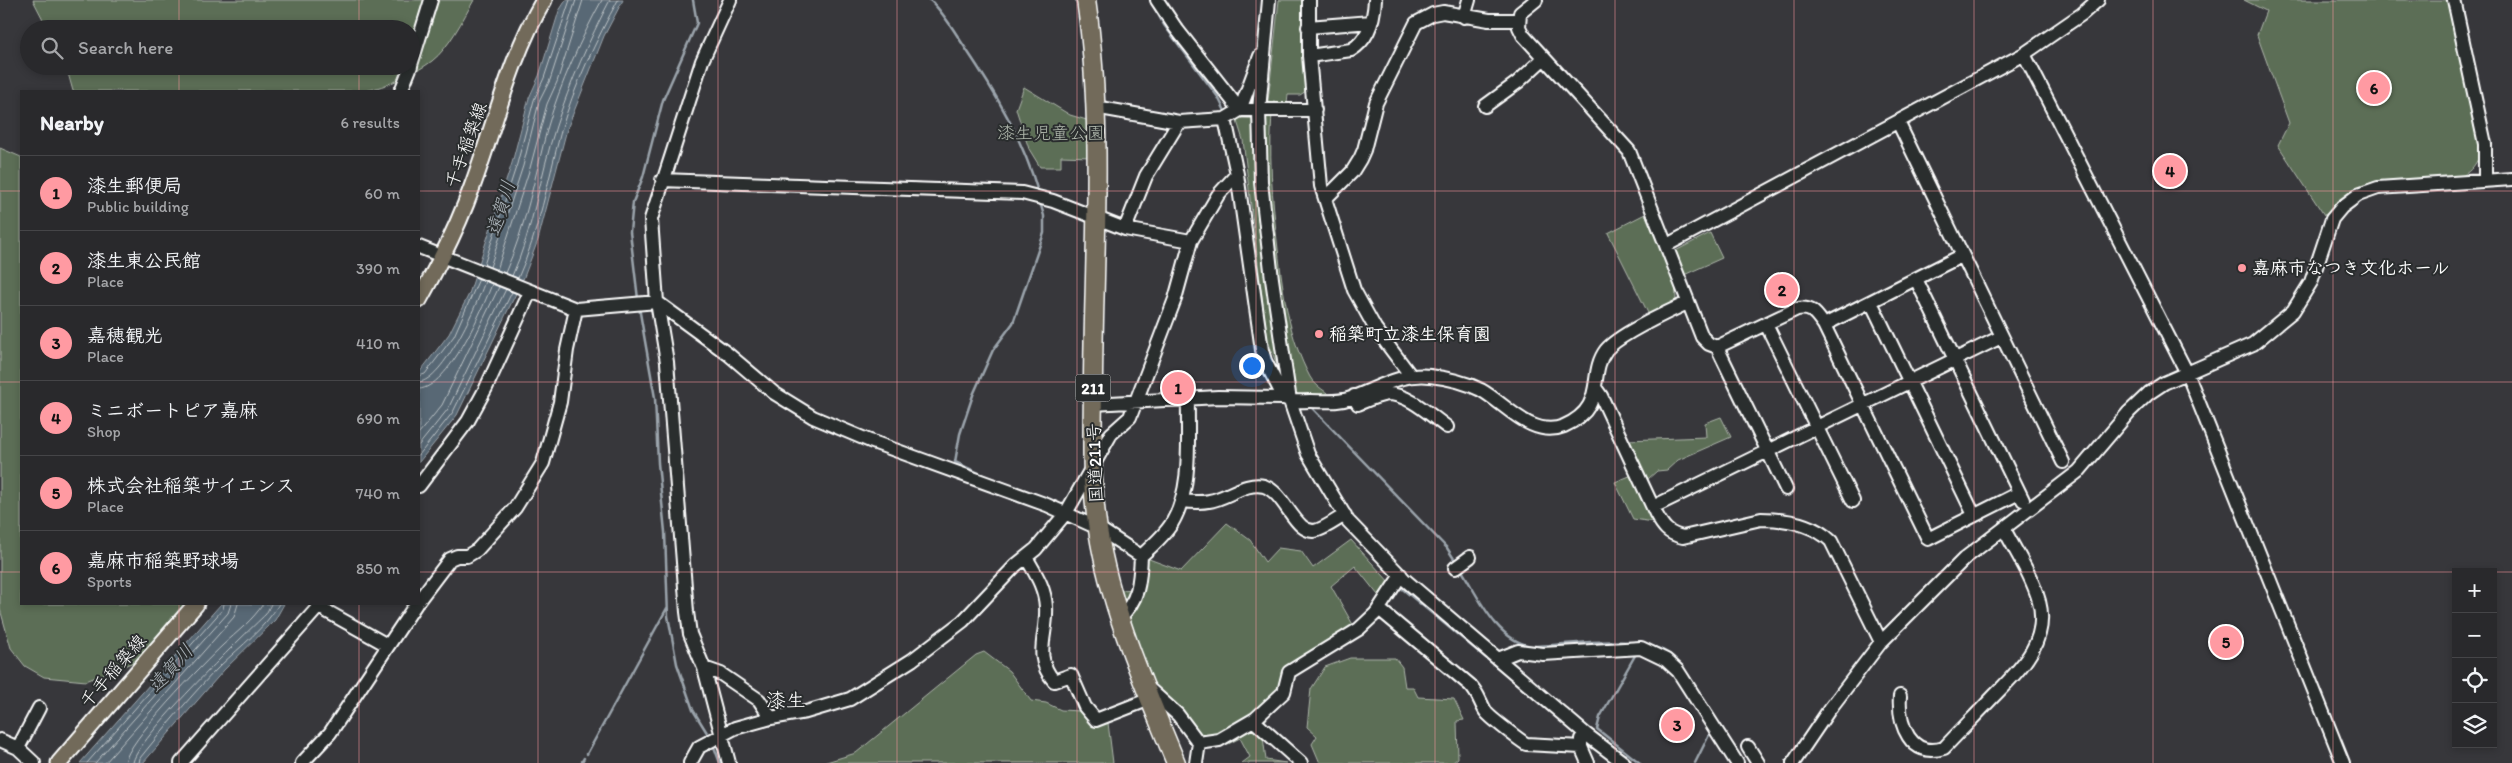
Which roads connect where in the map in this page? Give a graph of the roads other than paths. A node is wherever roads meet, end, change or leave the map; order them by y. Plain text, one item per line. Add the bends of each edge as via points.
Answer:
1 (431, 0) edge
2 (544, 0) edge
3 (730, 0) edge
4 (1086, 0) edge
5 (1157, 0) edge
6 (1270, 0) edge
7 (1309, 0) edge
8 (1375, 0) edge
9 (1469, 0) edge
10 (1536, 0) edge
11 (2098, 0) edge
12 (2454, 0) edge
13 (1464, 17) junction
14 (1518, 20) junction
15 (1372, 22) junction
16 (1308, 27) junction
17 (420, 36) edge
18 (1264, 45) junction
19 (2024, 54) junction
20 (1309, 56) junction
21 (1544, 58) junction
22 (407, 75) edge
23 (401, 90) edge
24 (1485, 106) dead end
25 (1095, 107) junction
26 (1240, 110) junction
27 (1260, 110) junction
28 (1315, 110) junction
29 (1225, 119) junction
30 (1178, 122) junction
31 (1898, 122) junction
32 (1237, 174) junction
33 (2512, 179) edge
34 (662, 180) junction
35 (2486, 180) junction
36 (1325, 199) junction
37 (1095, 219) junction
38 (1125, 229) junction
39 (1191, 241) junction
40 (1667, 245) junction
41 (420, 247) edge
42 (1962, 256) junction
43 (446, 257) junction
44 (1916, 279) junction
45 (527, 290) junction
46 (420, 298) edge
47 (657, 302) junction
48 (1687, 302) junction
49 (1871, 302) junction
50 (576, 309) junction
51 (1766, 324) junction
52 (1824, 325) junction
53 (2001, 336) junction
54 (1717, 347) junction
55 (1955, 358) junction
56 (2187, 373) junction
57 (1411, 376) junction
58 (1910, 381) junction
59 (1596, 389) junction
60 (1354, 396) junction
61 (1188, 399) junction
62 (1287, 399) junction
63 (1137, 401) junction
64 (1093, 404) junction
65 (1863, 404) junction
66 (1816, 426) junction
67 (1447, 427) dead end
68 (1766, 451) junction
69 (2062, 462) dead end
70 (1092, 466) junction
71 (420, 485) edge
72 (1786, 489) dead end
73 (2019, 493) junction
74 (1182, 501) junction
75 (1854, 502) dead end
76 (1652, 507) junction
77 (2027, 508) junction
78 (1066, 513) junction
79 (1344, 515) junction
80 (1974, 516) junction
81 (1098, 528) junction
82 (2004, 529) junction
83 (1141, 556) junction
84 (1026, 557) junction
85 (1470, 557) dead end
86 (1455, 568) dead end
87 (1401, 575) junction
88 (420, 599) edge
89 (195, 605) edge
90 (415, 605) edge
91 (320, 606) edge
92 (1379, 609) junction
93 (1120, 618) junction
94 (1881, 642) junction
95 (387, 645) junction
96 (1498, 659) junction
97 (704, 668) junction
98 (1147, 692) junction
99 (1900, 696) dead end
100 (39, 708) dead end
101 (771, 718) junction
102 (1253, 720) junction
103 (722, 734) junction
104 (1586, 735) junction
105 (0, 740) edge
106 (1199, 743) junction
107 (1581, 747) junction
108 (1748, 747) dead end
109 (18, 748) junction
110 (1198, 762) edge
111 (34, 763) edge
112 (59, 763) edge
113 (180, 763) edge
114 (302, 763) edge
115 (690, 763) edge
116 (729, 763) edge
117 (1176, 763) edge
118 (1300, 763) edge
119 (1588, 763) edge
120 (1624, 763) edge
121 (1737, 763) edge
122 (1758, 763) edge
123 (1794, 763) edge
124 (2343, 763) edge

1 - 17 street
2 - 43 main road, 千手稲築線 via 527,28
3 - 34 street via 702,61
4 - 25 highway, 国道211号 / 211
5 - 26 street
6 - 18 street
7 - 16 street
8 - 15 street
9 - 13 street
10 - 14 street via 1520,13
11 - 19 street
12 - 35 street via 2485,144
13 - 14 street
13 - 36 street via 1443,12 1416,23 1376,103 1360,159 1352,172
14 - 21 street via 1523,35
15 - 16 street
15 - 20 street via 1361,42 1351,50
16 - 20 street
18 - 26 street
18 - 27 street
19 - 31 street
19 - 56 street
20 - 28 street
21 - 24 street
21 - 40 street via 1629,151
22 - 23 street
25 - 30 street
25 - 37 highway, 国道211号 / 211
26 - 27 street
26 - 29 street
27 - 28 street
27 - 62 street via 1262,191
28 - 36 street via 1320,186
29 - 30 street
29 - 32 street
30 - 38 street via 1146,176
31 - 40 street
31 - 42 street
32 - 39 street via 1218,195
32 - 62 street via 1262,350
33 - 35 street
34 - 37 street via 1022,192
34 - 47 street via 651,219
35 - 56 street via 2378,188 2358,195 2332,219 2312,282 2294,311 2252,344
36 - 57 street via 1354,290 1375,328
37 - 38 street
37 - 64 highway, 国道211号 / 211
38 - 39 street
39 - 63 street via 1175,299
40 - 48 street
41 - 43 street
42 - 44 street
42 - 53 street
43 - 45 street
43 - 46 main road, 千手稲築線
44 - 49 street
44 - 55 street
45 - 50 street
45 - 71 street via 486,388 468,421
47 - 50 street
47 - 78 street via 721,348 774,393 813,417
47 - 97 street via 667,362 687,612 690,634
48 - 54 street via 1702,337
48 - 59 street via 1616,341 1605,351
49 - 52 street
49 - 58 street
50 - 88 street via 560,402 543,463 515,508 477,550 467,556 450,559
51 - 52 street via 1805,308 1814,310
51 - 54 street
51 - 66 street
52 - 65 street
53 - 55 street
53 - 69 street
54 - 68 street
55 - 58 street
55 - 73 street
56 - 77 street via 2164,383 2138,402 2079,471
56 - 124 street
57 - 59 street via 1430,376 1468,384 1520,418 1542,428 1562,426 1577,420 1592,401
57 - 60 street via 1392,380
58 - 65 street
58 - 80 street
59 - 76 street
60 - 62 street via 1330,402
60 - 67 street via 1358,404 1376,396 1398,396
61 - 62 street
61 - 63 street
61 - 74 street
62 - 79 street via 1308,454
63 - 64 street
63 - 70 street via 1130,417 1112,434
64 - 70 highway, 国道211号 / 211
65 - 66 street
65 - 80 street via 1928,539
66 - 68 street
66 - 75 street
68 - 72 street
68 - 76 street
70 - 78 street
70 - 81 highway, 国道211号 / 211
73 - 77 street
73 - 80 street
74 - 79 street via 1210,501 1257,486 1270,490 1285,503 1302,529 1317,530
74 - 83 street via 1161,538
76 - 94 street via 1666,530 1674,535 1683,536 1761,519 1822,532 1831,541
77 - 82 street
78 - 81 street
78 - 84 street
79 - 87 street
81 - 83 street
81 - 93 highway, 国道211号 / 211 via 1104,567
82 - 94 street via 1965,558
82 - 99 street via 2036,590 2042,619 2040,633 2025,663 1944,748 1936,751 1919,748 1908,736
83 - 93 street via 1136,596
84 - 98 street via 1043,586 1046,608 1041,658 1048,674 1054,680 1071,675 1085,707 1096,720
84 - 101 street via 963,621 912,660 850,699
85 - 86 street
87 - 92 street
87 - 96 street
89 - 112 main road, 千手稲築線
90 - 95 street
91 - 95 street
91 - 113 street
92 - 102 street via 1359,629 1289,672 1284,692
92 - 107 street via 1470,685 1478,693 1486,713 1518,740 1526,744
93 - 98 highway, 国道211号 / 211
94 - 123 street via 1834,703
95 - 114 street via 330,733
96 - 104 street
96 - 121 street via 1518,651 1543,654 1641,648 1666,660 1678,671
97 - 101 street via 721,674 759,700
97 - 103 street
98 - 106 street via 1178,714
98 - 117 highway, 国道211号 / 211
100 - 109 street
101 - 103 street
102 - 106 street via 1219,740
102 - 118 street
103 - 115 street via 699,747
103 - 116 street
104 - 107 street via 1581,740
104 - 120 street
105 - 109 street
106 - 110 street
107 - 119 street
108 - 122 street
109 - 111 street

